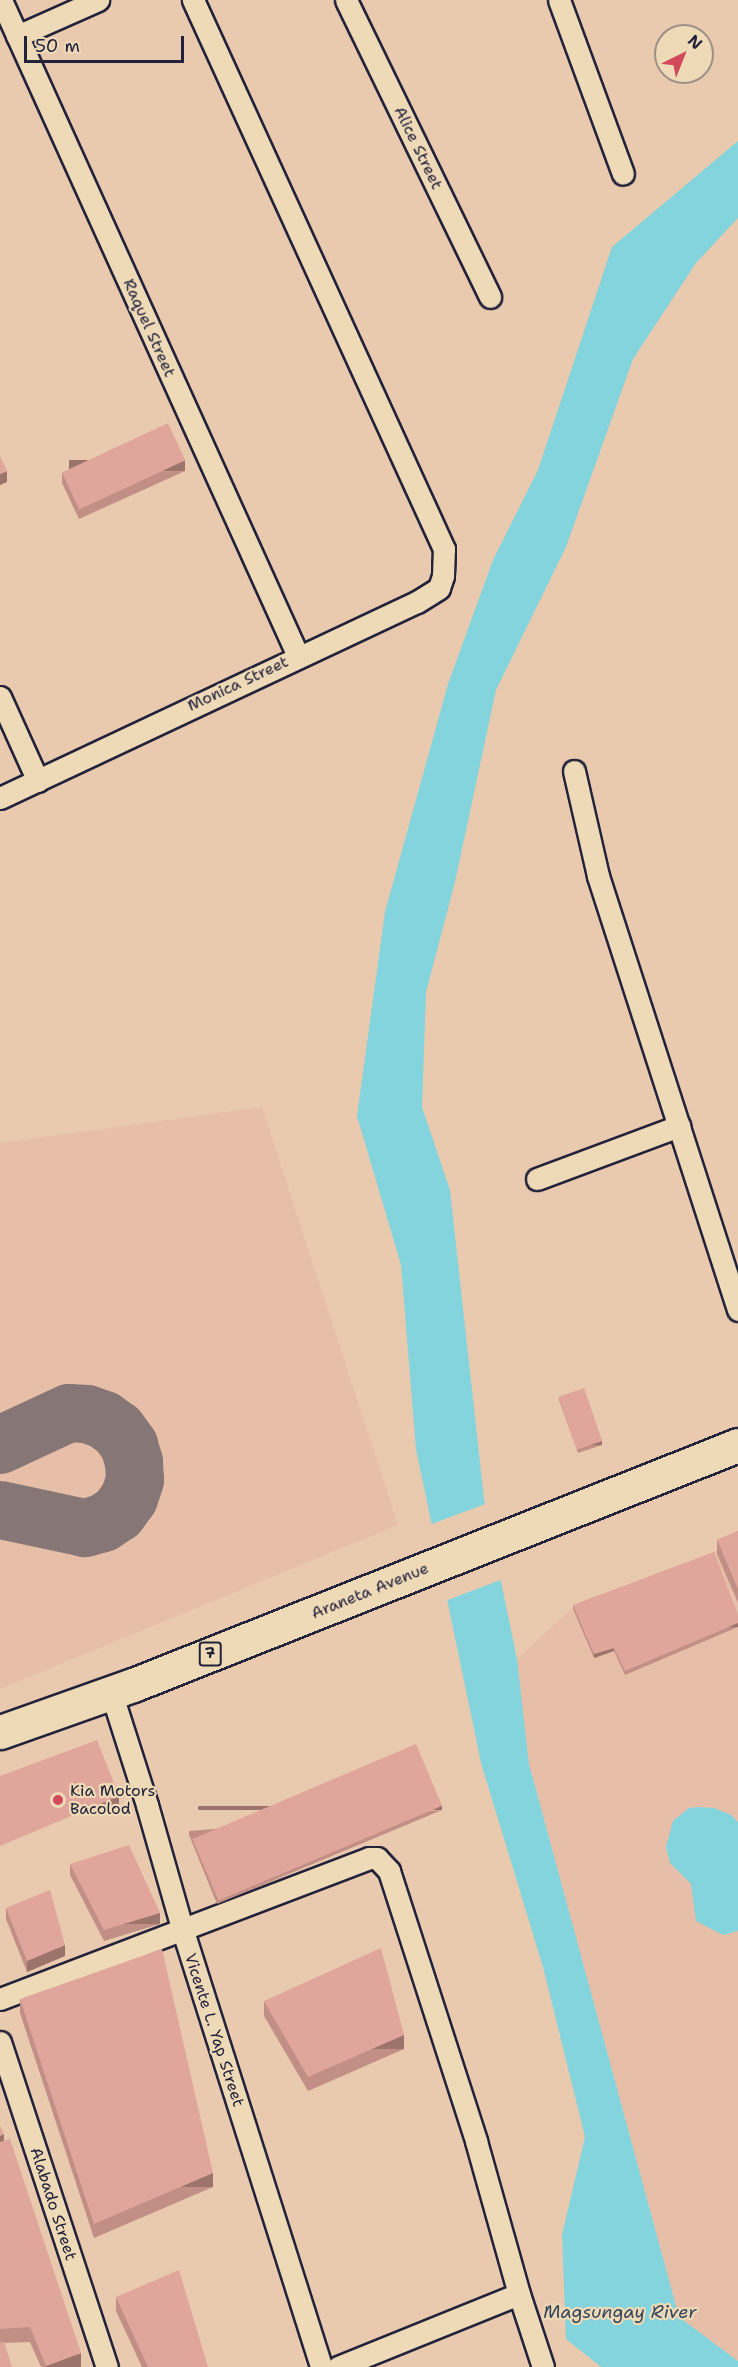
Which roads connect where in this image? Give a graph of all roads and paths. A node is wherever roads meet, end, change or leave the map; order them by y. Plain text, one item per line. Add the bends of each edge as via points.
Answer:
1 (1, 0) edge
2 (98, 0) edge
3 (193, 0) edge
4 (346, 0) edge
5 (559, 0) edge
6 (17, 36) junction
7 (623, 174) dead end
8 (490, 297) dead end
9 (298, 656) junction
10 (0, 697) edge
11 (574, 771) dead end
12 (38, 781) junction
13 (0, 798) edge
14 (679, 1126) junction
15 (537, 1179) dead end
16 (738, 1310) edge
17 (738, 1445) edge
18 (111, 1692) junction
19 (0, 1732) edge
20 (182, 1928) junction
21 (0, 1999) edge
22 (0, 2042) edge
23 (519, 2294) junction
24 (107, 2367) edge
25 (321, 2367) edge
26 (338, 2367) edge
27 (543, 2367) edge

1 - 6 street, Raquel Street
2 - 6 street
3 - 9 street, Monica Street via 444,549 445,566 439,588
4 - 8 street, Alice Street
5 - 7 street
6 - 9 street, Raquel Street
9 - 12 street, Monica Street
10 - 12 street
11 - 14 street via 598,876
12 - 13 street, Monica Street
14 - 15 street
14 - 16 street
17 - 18 main road, Araneta Avenue / 7
18 - 19 main road, Araneta Avenue / 7
18 - 20 street, Vicente L. Yap Street
20 - 21 street
20 - 23 street via 369,1858 382,1863 388,1871 476,2140
20 - 25 street, Vicente L. Yap Street
22 - 24 street, Alabado Street
23 - 26 street
23 - 27 street

